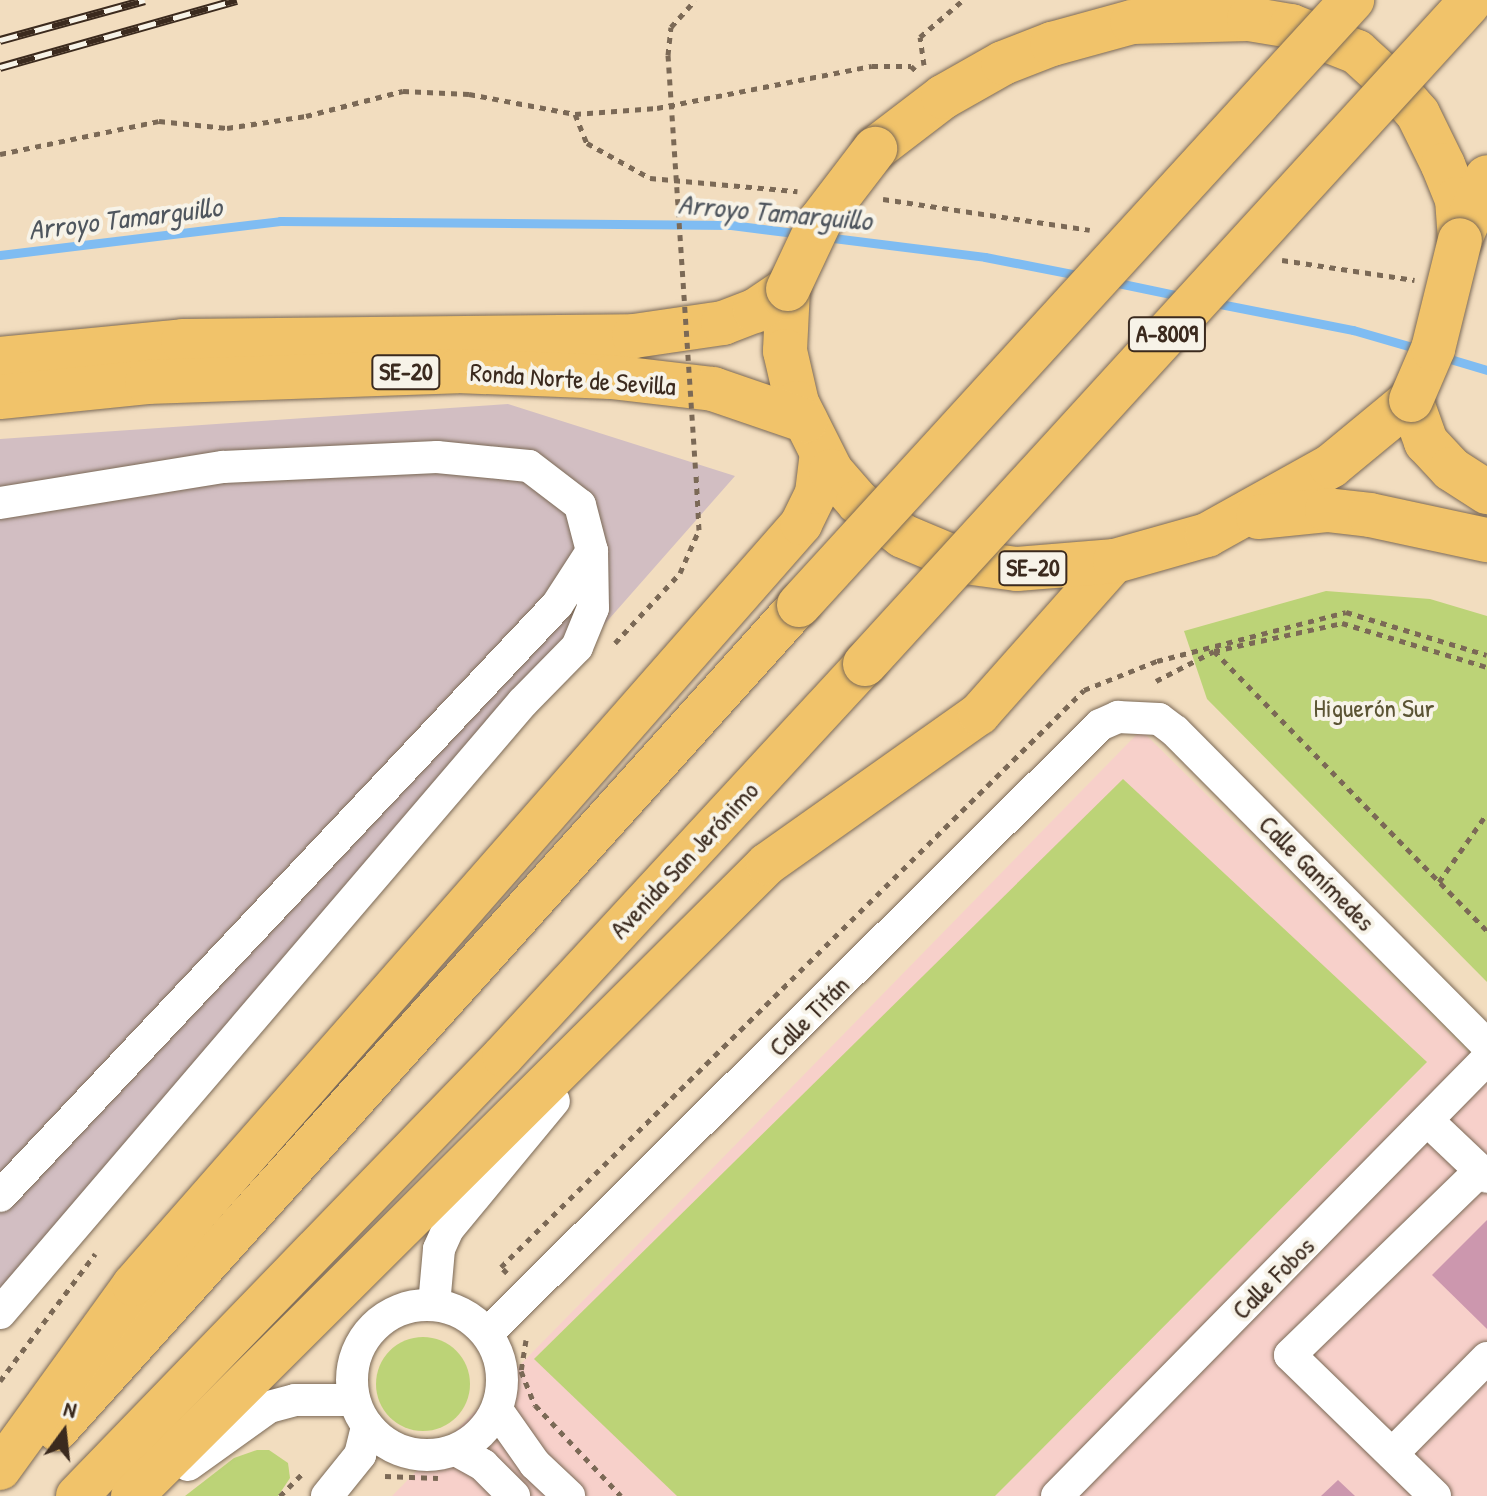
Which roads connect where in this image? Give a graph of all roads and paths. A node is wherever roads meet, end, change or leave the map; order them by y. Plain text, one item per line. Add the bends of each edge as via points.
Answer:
1 (695, 0) edge
2 (963, 0) edge
3 (1352, 0) edge
4 (1470, 2) edge
5 (1141, 11) edge
6 (943, 97) junction
7 (575, 114) junction
8 (0, 154) edge
9 (1487, 177) edge
10 (800, 191) dead end
11 (875, 198) dead end
12 (1092, 231) dead end
13 (1460, 240) junction
14 (1279, 259) dead end
15 (1429, 282) dead end
16 (788, 289) junction
17 (0, 359) edge
18 (0, 397) edge
19 (1411, 400) junction
20 (813, 436) junction
21 (1487, 492) edge
22 (0, 503) edge
23 (1244, 518) junction
24 (1487, 540) edge
25 (592, 551) junction
26 (1115, 561) junction
27 (799, 605) joint
28 (1214, 651) junction
29 (605, 654) dead end
30 (1487, 655) edge
31 (865, 664) joint
32 (1487, 667) edge
33 (1156, 681) dead end
34 (1139, 715) joint
35 (1486, 815) edge
36 (1439, 882) junction
37 (1487, 931) edge
38 (665, 961) junction
39 (1487, 1045) edge
40 (1487, 1059) edge
41 (1428, 1121) junction
42 (1483, 1174) edge
43 (0, 1196) edge
44 (510, 1277) dead end
45 (434, 1305) junction
46 (0, 1313) edge
47 (536, 1326) dead end
48 (487, 1334) junction
49 (1487, 1358) edge
50 (497, 1410) junction
51 (360, 1413) junction
52 (456, 1450) junction
53 (1392, 1454) junction
54 (0, 1469) edge
55 (369, 1478) dead end
56 (446, 1482) dead end
57 (0, 1493) edge
58 (77, 1496) edge
59 (132, 1496) edge
60 (153, 1496) edge
61 (327, 1496) edge
62 (514, 1496) edge
63 (569, 1496) edge
64 (621, 1496) edge
65 (1057, 1496) edge
66 (1435, 1496) edge

1 - 29 path, bridge via 671,27 668,55 699,530 680,573
2 - 6 path via 920,37 919,52
3 - 27 highway, bridge
4 - 31 highway, A-8009, bridge
5 - 6 highway, SE-20 via 1003,63
5 - 13 highway, SE-20 via 1291,26 1357,52 1391,83 1428,130 1457,199
6 - 7 path via 911,66 872,66 657,108
6 - 16 highway, SE-20, bridge via 875,149 820,221
7 - 8 path via 469,94 403,91 306,116 227,128 159,121
7 - 10 path via 587,143 650,178
9 - 13 highway
11 - 12 path
13 - 19 highway, SE-20, bridge via 1433,349
14 - 15 path
16 - 17 highway, Ronda Norte de Sevilla / SE-20 via 723,323 634,336 183,341
16 - 20 highway, SE-20 via 785,351
18 - 20 highway, Ronda Norte de Sevilla / SE-20 via 147,382 457,371 611,377 713,389
19 - 21 highway via 1426,442 1451,469
19 - 23 highway, SE-20 via 1331,466
20 - 26 highway, SE-20 via 831,471 869,511 907,538 965,562 1017,569
20 - 54 main road via 816,493 801,524 133,1285
22 - 25 street via 223,467 437,457 529,466 580,505
23 - 24 highway, SE-20 via 1327,510
23 - 26 highway, SE-20 via 1207,535
25 - 43 street via 557,605
25 - 46 street via 593,608 577,647 523,702
26 - 38 main road via 979,714 767,864
27 - 57 main road
28 - 32 path via 1342,623
28 - 33 path
28 - 36 path
30 - 44 path via 1346,612 1157,661 1084,690 501,1267
31 - 58 main road, Avenida San Jerónimo via 503,1056
34 - 39 street, Calle Ganímedes via 1175,731
34 - 48 street, Calle Titán via 1100,725
35 - 36 path
36 - 37 path
38 - 45 street via 457,1214 439,1249
38 - 59 main road
40 - 41 street, Calle Fobos
41 - 42 street
41 - 65 street, Calle Fobos
42 - 53 street via 1290,1355
45 - 48 street via 464,1314
45 - 51 street via 392,1314 369,1332 352,1371
47 - 64 path via 526,1337 521,1371 535,1405
48 - 50 street via 502,1371
49 - 53 street
50 - 52 street via 480,1434
50 - 63 street via 535,1464
51 - 52 street via 388,1445 414,1455
51 - 60 street via 295,1400 269,1407 221,1437
51 - 61 street via 360,1455
52 - 62 street via 483,1465
53 - 66 street
55 - 56 path via 434,1476

